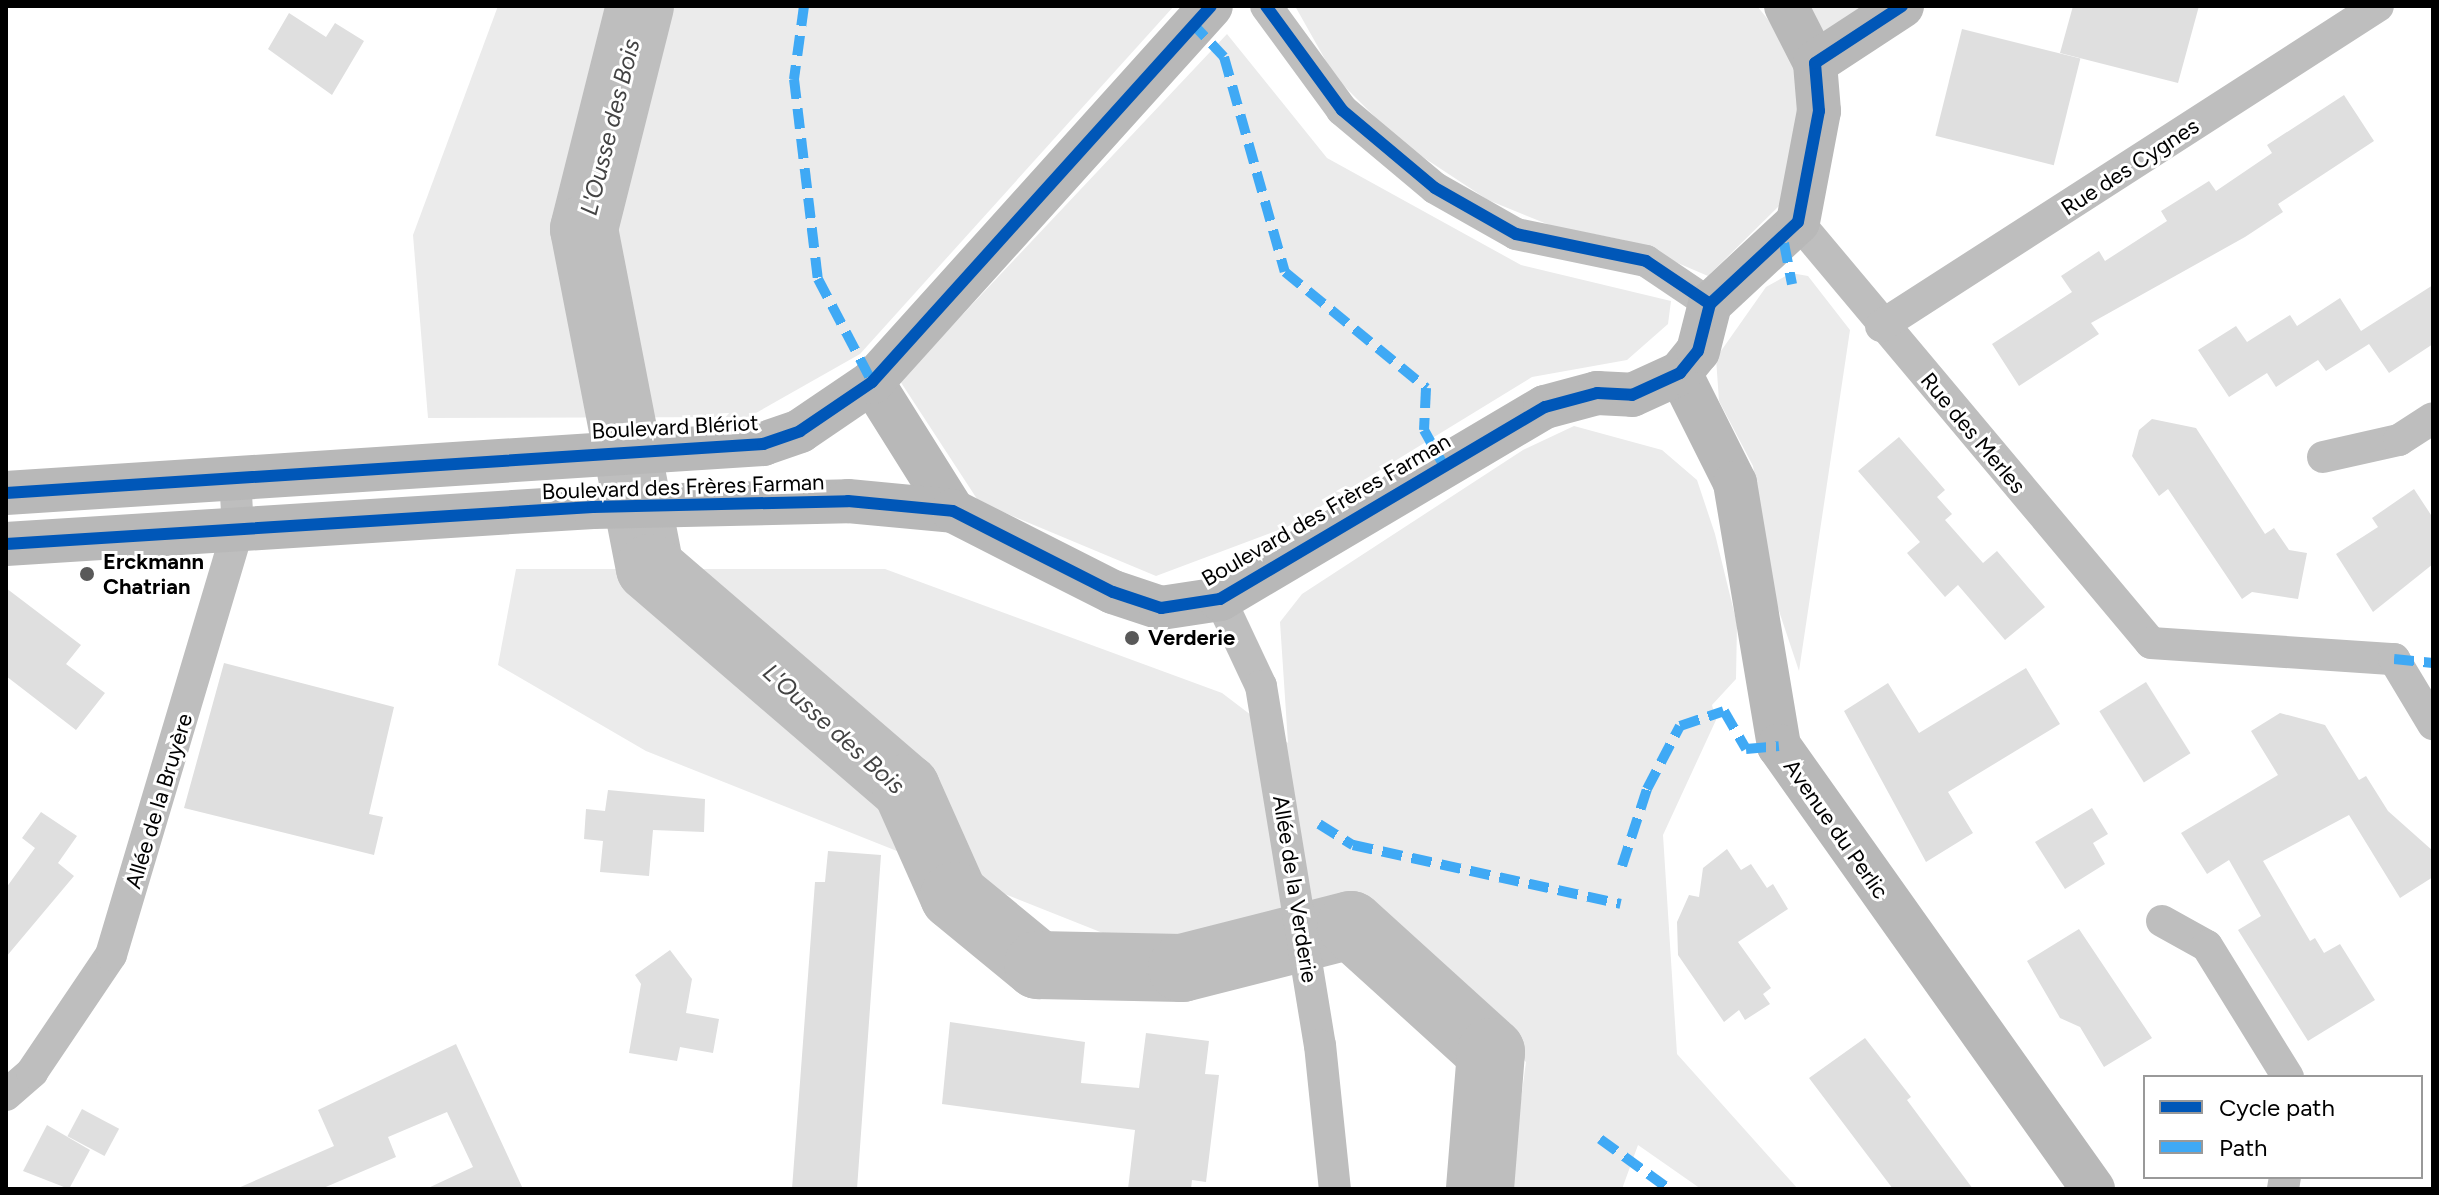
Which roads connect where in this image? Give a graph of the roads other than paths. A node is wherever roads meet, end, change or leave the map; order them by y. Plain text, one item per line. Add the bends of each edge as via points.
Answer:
1 (1211, 6) edge
2 (1266, 6) edge
3 (1786, 6) edge
4 (1902, 6) edge
5 (2378, 6) edge
6 (1815, 63) junction
7 (1798, 222) junction
8 (1710, 304) junction
9 (1881, 326) junction
10 (1680, 373) junction
11 (872, 382) junction
12 (2433, 418) edge
13 (2323, 457) dead end
14 (235, 477) junction
15 (6, 493) edge
16 (953, 511) junction
17 (238, 530) junction
18 (6, 544) edge
19 (1220, 599) junction
20 (2433, 724) edge
21 (2162, 921) dead end
22 (2287, 1075) edge
23 (6, 1095) edge
24 (1335, 1189) edge
25 (2093, 1189) edge

1 - 11 street, Boulevard Blériot
2 - 8 street via 1342,110 1435,188 1516,234 1646,261
3 - 6 street
4 - 6 street
5 - 9 street, Rue des Cygnes
6 - 7 street via 1819,111
7 - 8 street via 1784,243
7 - 9 street, Rue des Merles
8 - 10 street via 1698,351
9 - 20 street, Rue des Merles via 2151,643 2394,659
10 - 19 street, Boulevard des Frères Farman via 1632,395 1597,393 1545,407
10 - 25 street, Avenue du Perlic via 1735,483 1779,746
11 - 14 street, Boulevard Blériot via 800,431 763,444
11 - 16 street
12 - 13 street via 2399,440
14 - 15 street, Boulevard Blériot
14 - 17 street, Allée de la Bruyère
16 - 17 street, Boulevard des Frères Farman via 848,501 668,504
16 - 19 street, Boulevard des Frères Farman via 1161,608
17 - 18 street, Boulevard des Frères Farman
17 - 23 street, Allée de la Bruyère via 111,955 32,1072
19 - 24 street, Allée de la Verderie via 1261,686 1308,967
21 - 22 street via 2207,946

